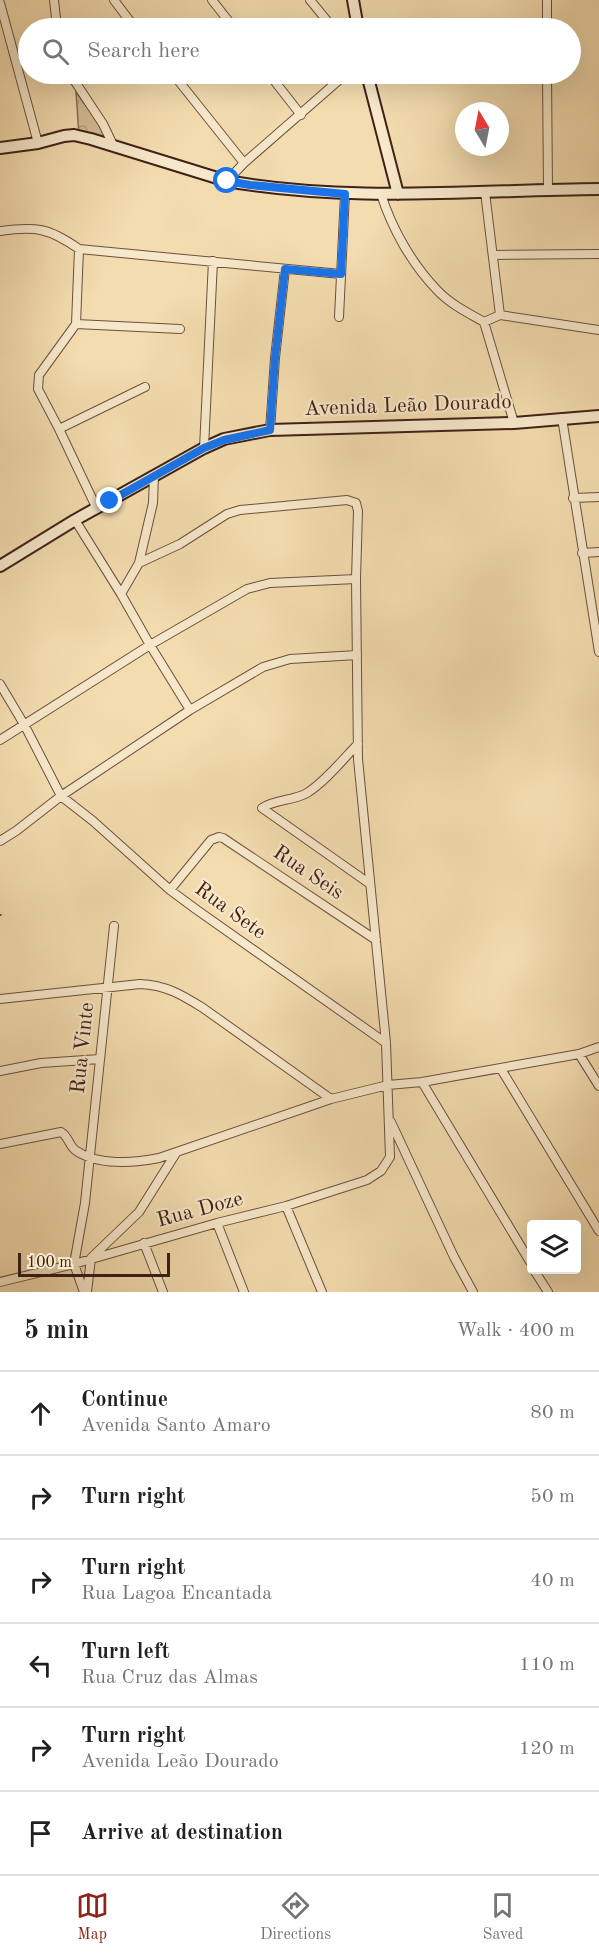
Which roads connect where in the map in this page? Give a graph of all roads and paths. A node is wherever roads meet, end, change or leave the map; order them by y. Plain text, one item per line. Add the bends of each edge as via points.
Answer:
1 (54, 0) edge
2 (114, 0) edge
3 (212, 0) edge
4 (310, 0) edge
5 (353, 0) edge
6 (547, 0) edge
7 (0, 3) edge
8 (56, 18) edge
9 (128, 18) edge
10 (226, 18) edge
11 (325, 18) edge
12 (356, 18) edge
13 (547, 18) edge
14 (18, 69) edge
15 (22, 84) edge
16 (77, 84) edge
17 (180, 84) edge
18 (277, 84) edge
19 (335, 84) edge
20 (370, 84) edge
21 (547, 84) edge
22 (301, 115) junction
23 (38, 143) junction
24 (113, 145) junction
25 (0, 148) edge
26 (244, 163) junction
27 (227, 181) junction
28 (548, 189) junction
29 (599, 189) edge
30 (485, 192) junction
31 (345, 194) junction
32 (381, 194) junction
33 (398, 194) junction
34 (0, 231) edge
35 (79, 249) junction
36 (599, 254) edge
37 (494, 255) junction
38 (213, 261) junction
39 (285, 269) junction
40 (341, 274) junction
41 (500, 315) junction
42 (339, 317) dead end
43 (483, 322) junction
44 (76, 324) junction
45 (180, 328) dead end
46 (599, 330) edge
47 (145, 387) dead end
48 (599, 416) edge
49 (562, 418) junction
50 (514, 423) junction
51 (59, 429) junction
52 (270, 430) junction
53 (204, 448) junction
54 (154, 476) junction
55 (599, 497) edge
56 (573, 498) junction
57 (97, 509) junction
58 (75, 520) junction
59 (599, 552) edge
60 (582, 553) junction
61 (139, 563) junction
62 (0, 566) edge
63 (356, 579) junction
64 (122, 594) junction
65 (150, 645) junction
66 (599, 652) edge
67 (357, 655) junction
68 (0, 684) edge
69 (190, 710) junction
70 (25, 726) junction
71 (0, 740) edge
72 (358, 744) junction
73 (61, 796) junction
74 (0, 841) edge
75 (370, 884) junction
76 (170, 890) junction
77 (114, 926) dead end
78 (376, 940) junction
79 (109, 986) junction
80 (0, 999) edge
81 (386, 1043) junction
82 (599, 1047) edge
83 (579, 1054) junction
84 (100, 1059) junction
85 (501, 1069) junction
86 (0, 1071) edge
87 (422, 1082) junction
88 (388, 1085) junction
89 (599, 1086) edge
90 (331, 1099) junction
91 (389, 1118) junction
92 (0, 1144) edge
93 (176, 1153) junction
94 (88, 1157) junction
95 (286, 1206) junction
96 (217, 1223) junction
97 (599, 1231) edge
98 (144, 1243) junction
99 (91, 1258) junction
100 (527, 1258) edge
101 (74, 1263) junction
102 (537, 1274) edge
103 (0, 1282) edge
104 (86, 1292) edge
105 (163, 1292) edge
106 (244, 1292) edge
107 (322, 1292) edge
108 (473, 1292) edge
109 (548, 1292) edge

1 - 8 street
2 - 9 street
3 - 10 street
4 - 11 street
5 - 12 street
6 - 13 street
7 - 14 street
15 - 23 street
16 - 24 street
17 - 26 street
18 - 22 street
19 - 22 street
20 - 33 street
21 - 28 street
22 - 26 street
23 - 24 street via 74,135
23 - 25 street
24 - 27 street
26 - 27 street
27 - 31 street
28 - 29 street
28 - 30 street
30 - 33 street
30 - 37 street
31 - 32 street
31 - 40 street
32 - 33 street
32 - 43 street via 404,245 438,291
34 - 35 street via 36,228
35 - 38 street
35 - 44 street
36 - 37 street
37 - 41 street
38 - 39 street
38 - 53 street
39 - 40 street
39 - 52 street
40 - 42 street
41 - 43 street
41 - 46 street
43 - 50 street
44 - 45 street
44 - 51 street via 39,375 38,389
47 - 51 street
48 - 49 street, Avenida Leão Dourado
49 - 50 street, Avenida Leão Dourado
49 - 56 street
50 - 52 street, Avenida Leão Dourado
51 - 57 street
52 - 53 street, Avenida Leão Dourado
53 - 54 street, Avenida Leão Dourado
54 - 57 street, Avenida Leão Dourado
54 - 61 street via 153,503
55 - 56 street
56 - 60 street
57 - 58 street, Avenida Leão Dourado
58 - 62 street, Avenida Leão Dourado
58 - 64 street
59 - 60 street
60 - 66 street
61 - 63 street via 240,510 347,500 358,507
61 - 64 street
63 - 65 street via 256,585
63 - 67 street
64 - 65 street
65 - 69 street
65 - 70 street
67 - 69 street via 275,663
67 - 72 street
68 - 70 street
69 - 73 street
70 - 71 street
70 - 73 street
72 - 75 street
72 - 75 street via 307,793 262,808
73 - 74 street
73 - 76 street, Rua Sete
75 - 78 street
76 - 78 street, Rua Seis via 211,840 219,837
76 - 81 street, Rua Sete
77 - 79 street, Rua Vinte
78 - 81 street
79 - 80 street
79 - 84 street, Rua Vinte
79 - 90 street via 150,984 182,995
81 - 88 street
82 - 83 street
83 - 85 street
83 - 89 street
84 - 86 street via 41,1063
84 - 94 street, Rua Vinte
85 - 87 street
85 - 97 street
87 - 88 street
87 - 100 street
88 - 90 street
88 - 91 street
90 - 93 street
91 - 95 street, Rua Doze via 390,1157 381,1171 367,1180
91 - 108 street
92 - 94 street via 61,1132 75,1150
93 - 94 street via 135,1163
93 - 99 street via 140,1212
94 - 101 street, Rua Vinte via 85,1203
95 - 96 street, Rua Doze
95 - 107 street
96 - 98 street, Rua Doze
96 - 106 street
98 - 99 street, Rua Doze
98 - 105 street
99 - 101 street, Rua Doze
99 - 104 street
101 - 103 street, Rua Doze
101 - 104 street
102 - 109 street

